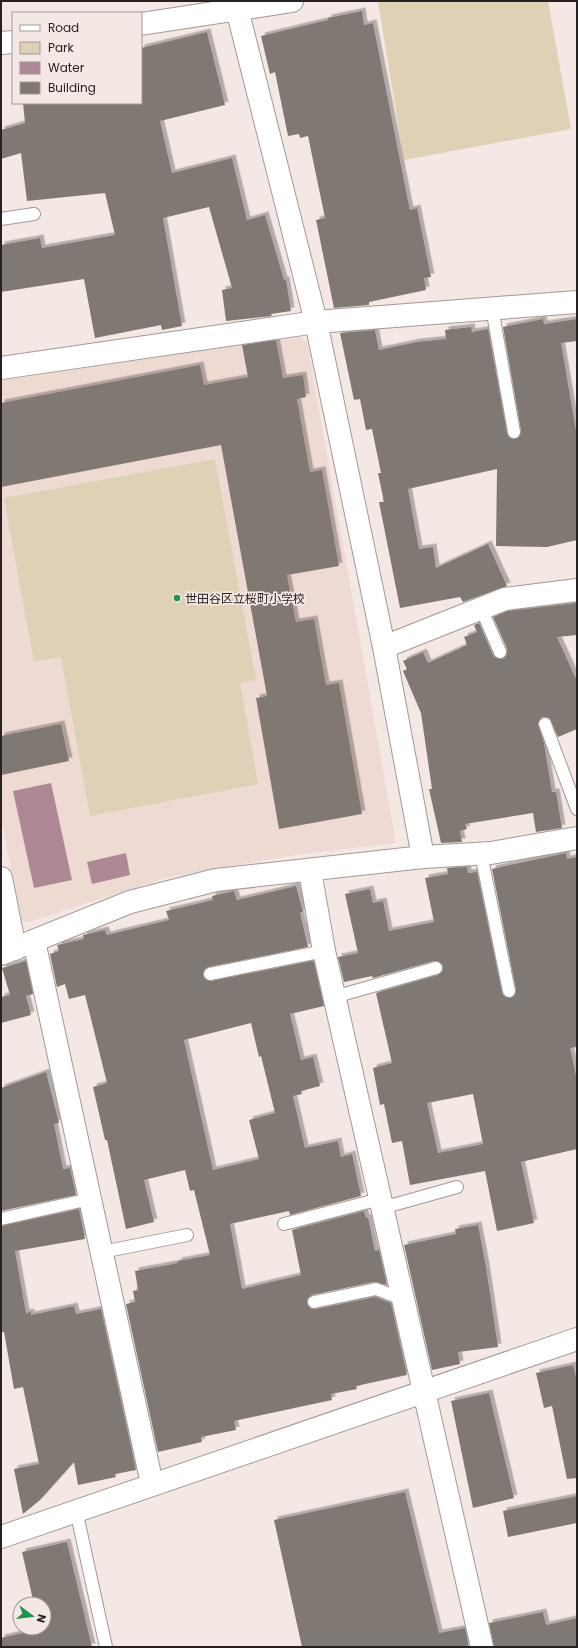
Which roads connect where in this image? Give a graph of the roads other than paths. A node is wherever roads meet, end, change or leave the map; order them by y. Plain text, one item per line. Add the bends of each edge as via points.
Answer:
1 (292, 1) edge
2 (236, 5) edge
3 (142, 24) edge
4 (12, 42) edge
5 (1, 44) edge
6 (34, 214) dead end
7 (1, 219) edge
8 (577, 302) edge
9 (492, 308) junction
10 (316, 322) junction
11 (1, 368) edge
12 (514, 432) dead end
13 (577, 590) edge
14 (481, 608) junction
15 (384, 647) junction
16 (500, 652) dead end
17 (545, 724) dead end
18 (577, 809) edge
19 (577, 838) edge
20 (481, 854) junction
21 (423, 857) junction
22 (310, 870) junction
23 (1, 878) edge
24 (17, 948) edge
25 (324, 951) junction
26 (436, 968) dead end
27 (210, 974) dead end
28 (509, 991) dead end
29 (334, 997) junction
30 (457, 1187) dead end
31 (90, 1199) junction
32 (381, 1203) junction
33 (1, 1219) edge
34 (284, 1224) dead end
35 (187, 1235) dead end
36 (102, 1252) junction
37 (402, 1299) junction
38 (314, 1302) dead end
39 (577, 1339) edge
40 (424, 1391) junction
41 (152, 1484) junction
42 (76, 1510) junction
43 (1, 1537) edge
44 (106, 1647) edge
45 (482, 1647) edge

1 - 2 street
2 - 3 street
2 - 10 street
4 - 5 street
6 - 7 lane
8 - 9 street
9 - 10 street
9 - 12 lane
10 - 11 street
10 - 15 street
13 - 14 street via 505,599
14 - 15 street
14 - 16 lane
15 - 21 street
17 - 18 lane
19 - 20 street
20 - 21 street
20 - 28 lane
21 - 22 street
22 - 24 street via 216,880 130,902
22 - 25 street
23 - 24 street
24 - 31 street
25 - 27 lane
25 - 29 street
26 - 29 lane
29 - 32 street
30 - 32 lane
31 - 33 lane
31 - 36 street
32 - 34 lane
32 - 37 street
35 - 36 lane
36 - 41 street
37 - 38 lane via 376,1289
37 - 40 street
39 - 40 street
40 - 41 street
40 - 45 street
41 - 42 street
42 - 43 street
42 - 44 lane

